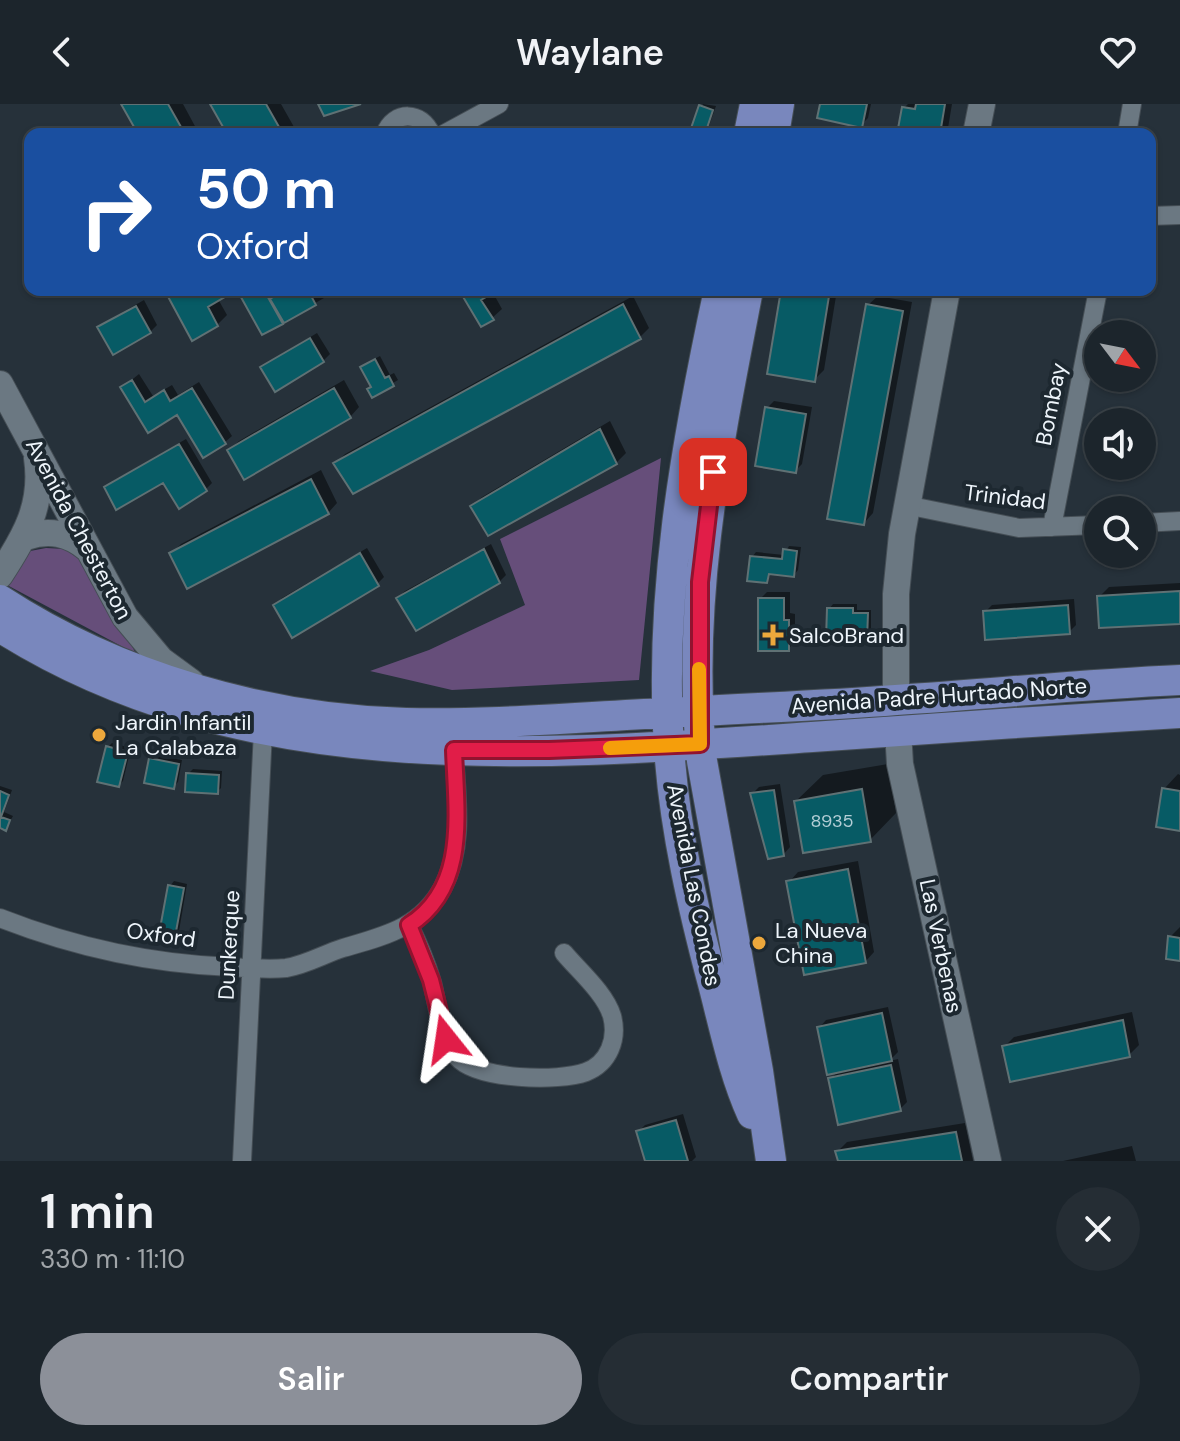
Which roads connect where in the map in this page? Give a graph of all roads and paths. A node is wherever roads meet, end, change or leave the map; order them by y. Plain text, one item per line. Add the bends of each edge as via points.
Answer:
1 (499, 104) edge
2 (755, 104) edge
3 (779, 104) edge
4 (982, 104) edge
5 (1132, 104) edge
6 (388, 122) edge
7 (428, 128) edge
8 (455, 128) edge
9 (750, 128) edge
10 (775, 128) edge
11 (977, 128) edge
12 (1128, 128) edge
13 (1180, 215) edge
14 (1156, 216) edge
15 (718, 296) edge
16 (747, 296) edge
17 (946, 296) edge
18 (1097, 296) edge
19 (0, 384) edge
20 (33, 443) junction
21 (906, 505) junction
22 (1180, 521) edge
23 (1156, 522) edge
24 (1084, 526) edge
25 (1052, 527) junction
26 (26, 537) junction
27 (88, 549) junction
28 (0, 575) edge
29 (0, 600) edge
30 (0, 627) edge
31 (1180, 680) edge
32 (1145, 682) junction
33 (209, 691) junction
34 (896, 700) junction
35 (699, 711) junction
36 (668, 713) junction
37 (1180, 713) edge
38 (1116, 717) junction
39 (263, 731) junction
40 (898, 731) junction
41 (700, 744) junction
42 (669, 745) junction
43 (454, 750) junction
44 (0, 918) edge
45 (409, 925) junction
46 (564, 953) dead end
47 (252, 968) junction
48 (768, 1151) edge
49 (242, 1161) edge
50 (988, 1161) edge

1 - 8 street
2 - 9 main road
3 - 10 main road
4 - 11 street
5 - 12 street
6 - 7 street via 412,116
13 - 14 street
15 - 36 main road, Avenida Las Condes via 680,504
16 - 35 main road, Avenida Las Condes via 713,472 702,567
17 - 21 street
18 - 25 street, Bombay
19 - 20 street, Avenida Chesterton
20 - 26 street via 39,484
20 - 27 street, Avenida Chesterton
21 - 25 street, Trinidad via 1000,525
21 - 34 street via 896,594
22 - 23 street
24 - 25 street, Trinidad
26 - 27 street via 64,534
26 - 28 street
27 - 33 street, Avenida Chesterton via 138,635 171,669
29 - 33 main road, Avenida Padre Hurtado Norte via 95,652
30 - 39 main road, Avenida Padre Hurtado Norte via 111,683 186,711
31 - 32 main road, Avenida Padre Hurtado Norte
32 - 34 main road, Avenida Padre Hurtado Norte
32 - 38 main road via 1125,699
33 - 36 main road, Avenida Padre Hurtado Norte via 308,714 404,723
34 - 35 main road, Avenida Padre Hurtado Norte
35 - 36 main road, Avenida Padre Hurtado Norte
35 - 41 main road, Avenida Las Condes
36 - 42 main road, Avenida Las Condes
37 - 38 main road, Avenida Padre Hurtado Norte
38 - 40 main road, Avenida Padre Hurtado Norte
39 - 43 main road, Avenida Padre Hurtado Norte via 355,745
39 - 47 street, Dunkerque
40 - 41 main road, Avenida Padre Hurtado Norte
40 - 50 street, Las Verbenas via 900,764
41 - 42 main road, Avenida Padre Hurtado Norte
41 - 48 main road, Avenida Las Condes
42 - 43 main road, Avenida Padre Hurtado Norte
42 - 48 main road, Avenida Las Condes via 681,844 702,943 739,1078
43 - 45 street, Oxford via 454,857 443,888
44 - 47 street, Oxford via 137,957
45 - 46 street via 450,1048 469,1066 501,1075 577,1074 594,1068 609,1051 615,1036 609,1009
45 - 47 street, Oxford via 294,966
47 - 49 street, Dunkerque

